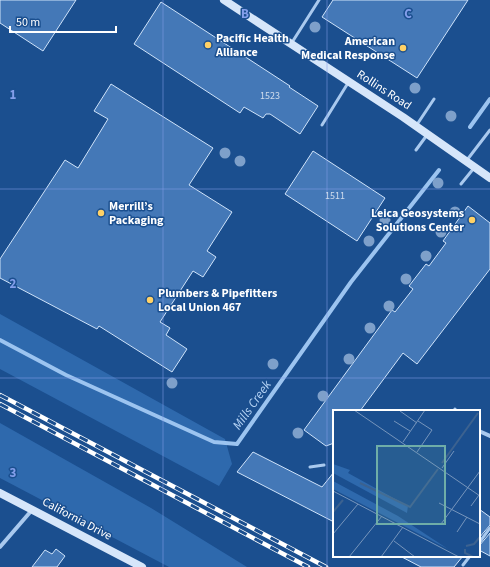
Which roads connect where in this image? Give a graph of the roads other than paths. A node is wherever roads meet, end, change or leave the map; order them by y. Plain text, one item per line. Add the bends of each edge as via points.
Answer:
1 (224, 0) edge
2 (319, 0) edge
3 (291, 44) junction
4 (349, 82) junction
5 (434, 99) dead end
6 (322, 125) dead end
7 (416, 126) junction
8 (489, 131) edge
9 (428, 134) junction
10 (416, 150) dead end
11 (467, 161) junction
12 (476, 167) junction
13 (490, 178) edge
14 (461, 184) dead end
15 (480, 431) edge
16 (490, 436) edge
17 (324, 465) dead end
18 (310, 467) dead end
19 (0, 493) edge
20 (33, 510) junction
21 (490, 528) edge
22 (480, 542) edge
23 (0, 547) edge
24 (469, 557) edge
25 (463, 565) dead end
26 (142, 567) edge

1 - 3 main road, Rollins Road
2 - 3 lane
3 - 4 main road, Rollins Road
4 - 6 lane
4 - 7 main road, Rollins Road
5 - 7 lane
7 - 9 main road, Rollins Road
8 - 11 lane
9 - 10 lane
9 - 11 main road, Rollins Road
11 - 12 main road, Rollins Road
12 - 13 main road, Rollins Road
12 - 14 lane
15 - 16 street
17 - 18 lane
19 - 20 main road, California Drive
20 - 23 street
20 - 26 main road, California Drive
21 - 22 lane
24 - 25 lane

